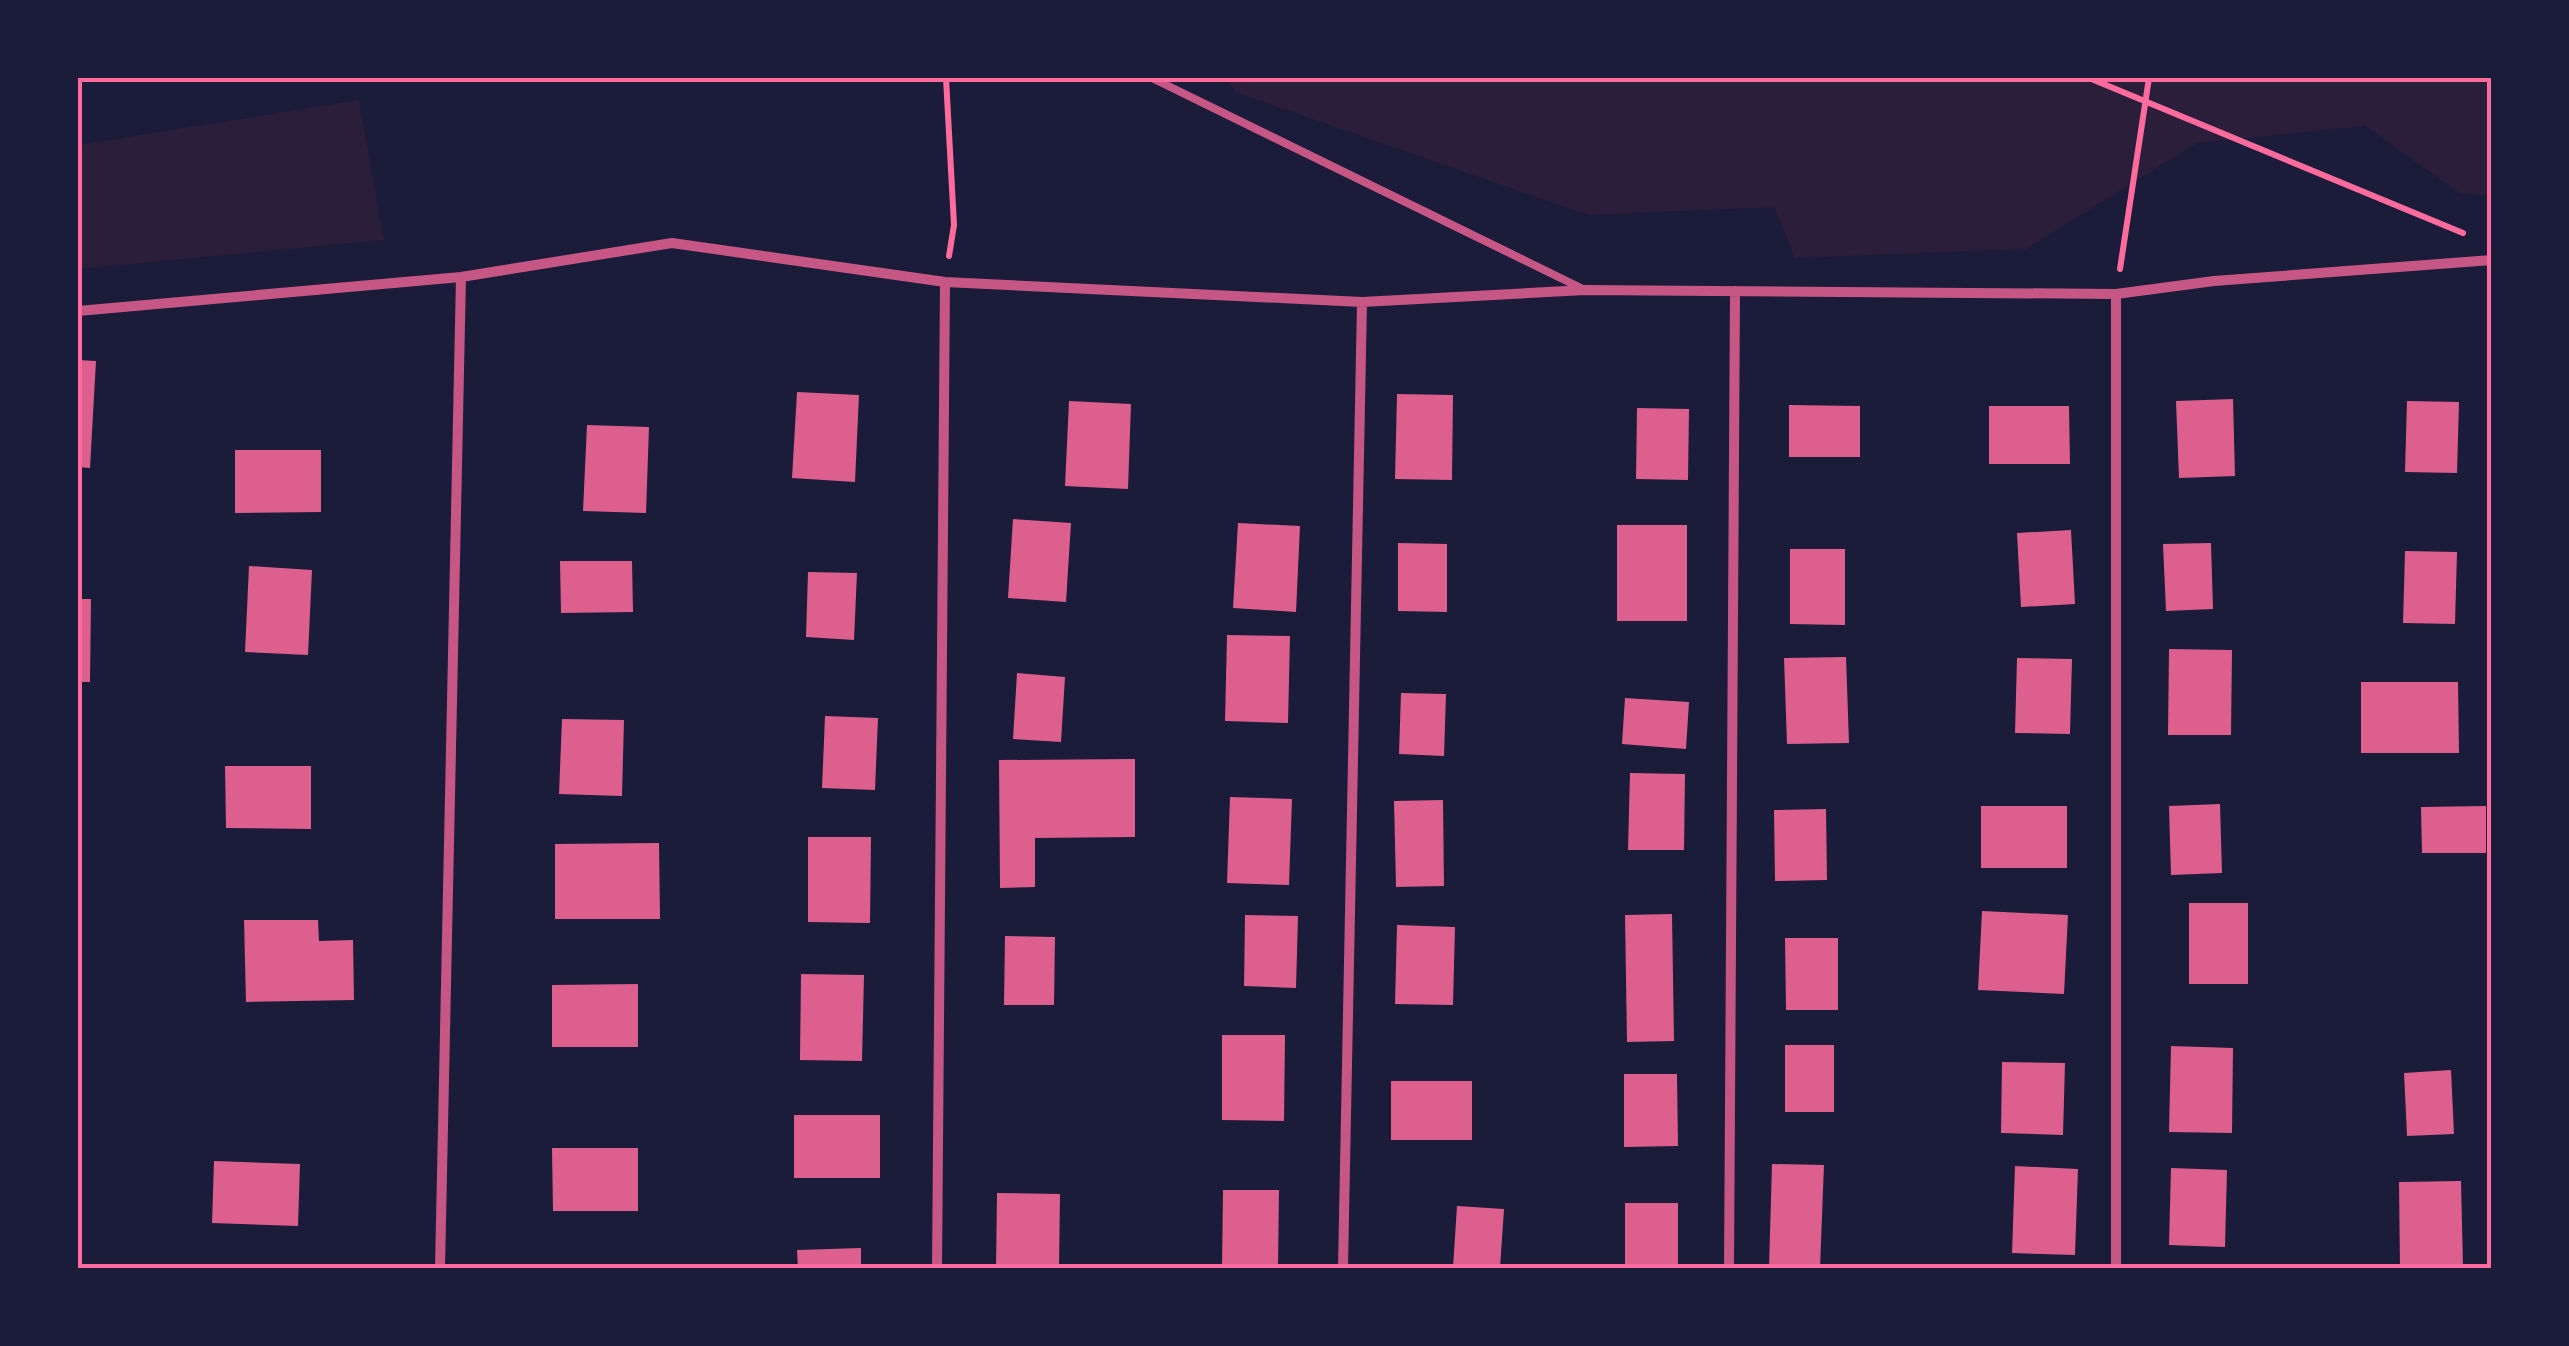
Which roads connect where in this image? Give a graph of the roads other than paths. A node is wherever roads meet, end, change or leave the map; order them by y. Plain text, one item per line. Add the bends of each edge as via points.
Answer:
1 (1152, 78) edge
2 (2492, 260) edge
3 (461, 277) junction
4 (945, 282) junction
5 (1585, 290) junction
6 (1735, 290) junction
7 (2116, 294) junction
8 (1362, 302) junction
9 (78, 311) edge
10 (440, 1268) edge
11 (937, 1268) edge
12 (1343, 1268) edge
13 (1730, 1268) edge
14 (2116, 1268) edge

1 - 5 lane
2 - 7 street
3 - 4 street via 672,243
3 - 9 street
3 - 10 street
4 - 8 street
4 - 11 street
5 - 6 street
5 - 8 street
6 - 7 street
6 - 13 street
7 - 14 street
8 - 12 street

